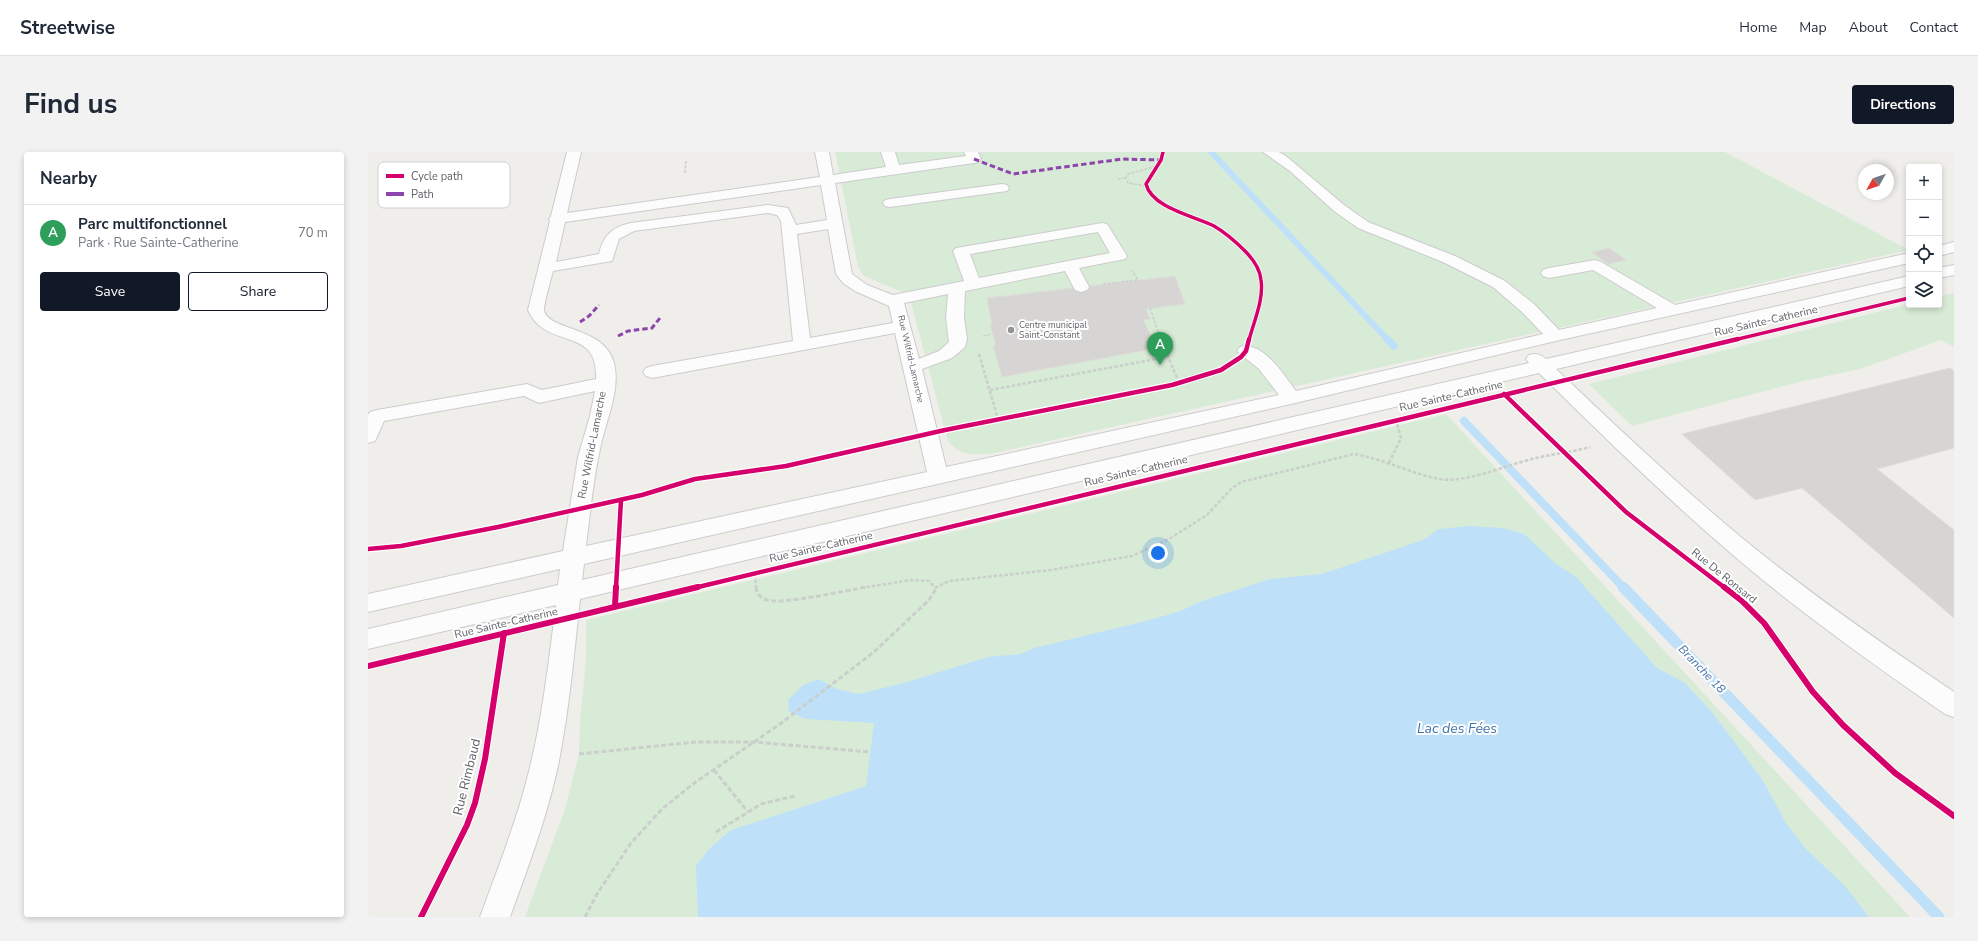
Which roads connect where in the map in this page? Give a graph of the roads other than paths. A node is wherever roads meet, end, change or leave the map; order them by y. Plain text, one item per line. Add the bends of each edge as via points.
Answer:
1 (574, 152) edge
2 (822, 152) edge
3 (888, 152) edge
4 (971, 152) edge
5 (1270, 152) edge
6 (894, 170) junction
7 (827, 180) junction
8 (925, 182) junction
9 (1002, 188) dead end
10 (890, 203) dead end
11 (556, 219) junction
12 (835, 223) junction
13 (789, 231) junction
14 (1954, 247) edge
15 (1942, 250) edge
16 (1906, 259) edge
17 (1070, 266) junction
18 (544, 268) junction
19 (1954, 270) edge
20 (1942, 272) edge
21 (1548, 273) dead end
22 (1906, 282) edge
23 (973, 284) junction
24 (1088, 286) road end
25 (956, 287) junction
26 (892, 300) junction
27 (1672, 310) junction
28 (903, 326) junction
29 (1555, 336) junction
30 (802, 345) junction
31 (1522, 345) junction
32 (1246, 351) dead end
33 (913, 366) junction
34 (1543, 366) junction
35 (652, 372) dead end
36 (604, 383) junction
37 (1291, 398) junction
38 (368, 436) edge
39 (938, 475) junction
40 (574, 556) junction
41 (569, 593) junction
42 (368, 603) edge
43 (368, 639) edge
44 (1954, 706) edge
45 (495, 917) edge

1 - 11 street, Rue Wilfrid-Lamarche
2 - 7 street
3 - 6 street
4 - 8 street via 974,159
5 - 29 street via 1286,161 1350,217 1363,225 1449,259 1499,284 1528,308
6 - 7 street
6 - 8 street
7 - 11 street
7 - 12 street
8 - 9 street
8 - 10 street
11 - 18 street, Rue Wilfrid-Lamarche
12 - 13 street
12 - 26 street via 842,267 847,279
13 - 18 street via 783,211 768,209 638,226 623,230 611,238 606,258
13 - 30 street
14 - 15 street
16 - 27 street
17 - 23 street
17 - 23 street via 1119,256 1102,227 961,251
17 - 24 street
18 - 36 street, Rue Wilfrid-Lamarche via 536,304 537,315 548,325 586,340 603,354
19 - 20 street
21 - 27 street via 1595,264
22 - 34 street, Rue Sainte-Catherine
23 - 25 street
25 - 26 street
25 - 33 street via 956,348
26 - 28 street, Rue Wilfrid-Lamarche via 899,310
27 - 29 street
28 - 30 street
28 - 33 street, Rue Wilfrid-Lamarche
29 - 31 street
30 - 35 street
31 - 34 street
31 - 37 street
32 - 37 street via 1267,366
33 - 39 street, Rue Wilfrid-Lamarche
34 - 41 street, Rue Sainte-Catherine
34 - 44 street via 1704,519 1767,571 1886,660
36 - 38 street via 539,397 527,390 377,416
36 - 40 street, Rue Wilfrid-Lamarche via 599,421 591,444
37 - 39 street
39 - 40 street
40 - 41 street, Rue Wilfrid-Lamarche
40 - 42 street
41 - 43 street, Rue Sainte-Catherine
41 - 45 street via 543,767 524,833

